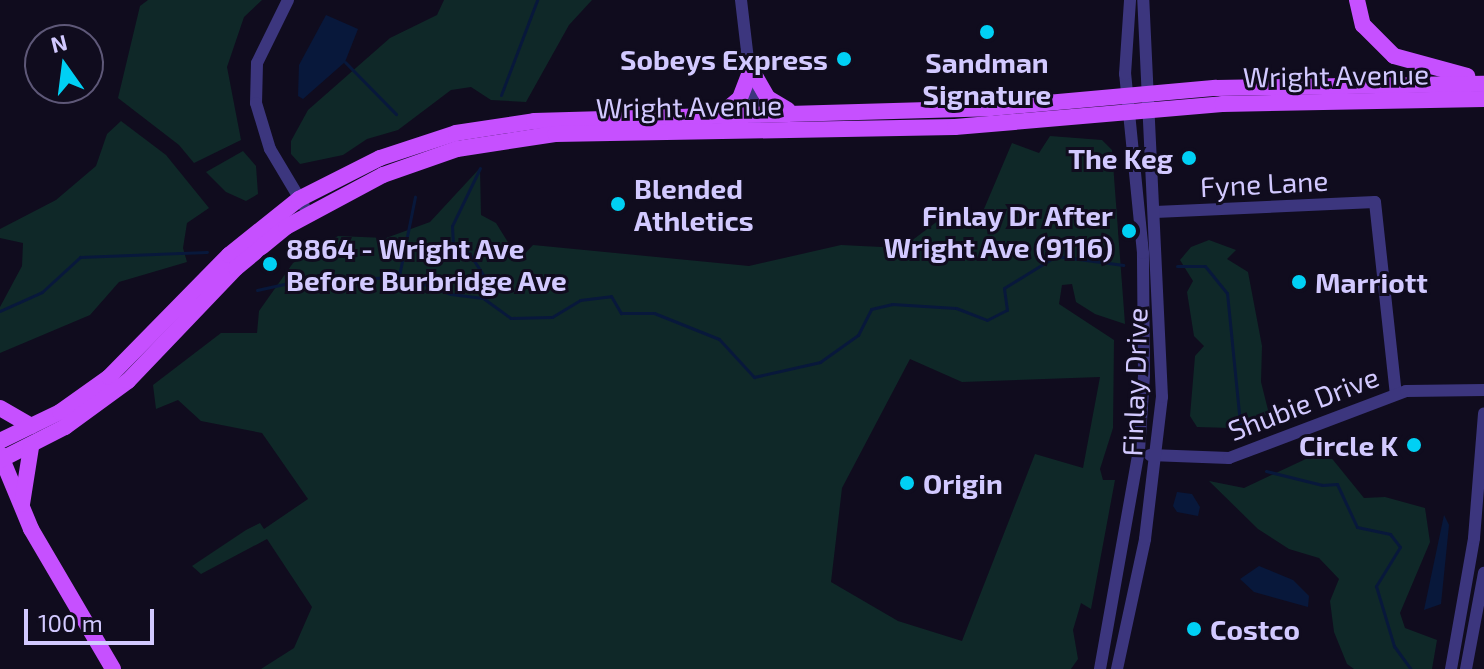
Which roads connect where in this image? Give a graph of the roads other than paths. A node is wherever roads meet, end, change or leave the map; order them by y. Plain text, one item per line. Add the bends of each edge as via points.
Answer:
1 (288, 0) edge
2 (741, 0) edge
3 (1130, 0) edge
4 (1143, 0) edge
5 (1357, 0) edge
6 (751, 69) junction
7 (1484, 81) edge
8 (1484, 99) edge
9 (1137, 103) junction
10 (793, 112) junction
11 (755, 113) junction
12 (720, 115) junction
13 (756, 131) junction
14 (303, 206) junction
15 (1155, 212) junction
16 (1484, 390) edge
17 (1396, 394) junction
18 (0, 408) edge
19 (1484, 413) edge
20 (31, 426) junction
21 (0, 441) edge
22 (31, 447) junction
23 (1139, 451) junction
24 (1157, 457) junction
25 (1, 458) edge
26 (0, 489) edge
27 (22, 508) junction
28 (1484, 573) edge
29 (1463, 614) junction
30 (1480, 617) edge
31 (113, 669) edge
32 (1100, 669) edge
33 (1117, 669) edge
34 (1451, 669) edge
35 (1466, 669) edge

1 - 14 street via 264,43 255,84 261,126
2 - 6 street
3 - 9 street via 1125,26
4 - 9 street
5 - 7 main road via 1363,25 1394,56
6 - 10 main road via 768,98
6 - 11 street
6 - 12 main road via 740,98
7 - 9 main road, Wright Avenue
8 - 9 main road, Wright Avenue
9 - 10 main road, Wright Avenue
9 - 13 main road, Wright Avenue via 1028,124
9 - 15 street, Finlay Drive
9 - 23 street, Finlay Drive via 1145,293
10 - 11 main road, Wright Avenue
11 - 12 main road, Wright Avenue
11 - 13 street
12 - 14 main road, Wright Avenue via 534,121 456,133 380,158
13 - 14 main road, Wright Avenue via 555,134 485,143 422,159
14 - 20 main road, Wright Avenue via 229,255 109,377
14 - 22 main road, Wright Avenue via 128,381
15 - 17 street, Fyne Lane via 1375,202
15 - 24 street, Finlay Drive via 1162,337
16 - 17 street, Shubie Drive via 1434,387
17 - 24 street, Shubie Drive via 1229,458
18 - 20 main road
19 - 29 street
20 - 21 main road, Wright Avenue
22 - 25 main road, Wright Avenue
22 - 27 main road
23 - 24 street, Shubie Drive
23 - 32 street, Finlay Drive
24 - 33 street, Finlay Drive
25 - 27 main road
26 - 27 main road
27 - 31 main road
28 - 30 street
29 - 30 street
29 - 34 street
30 - 35 street

